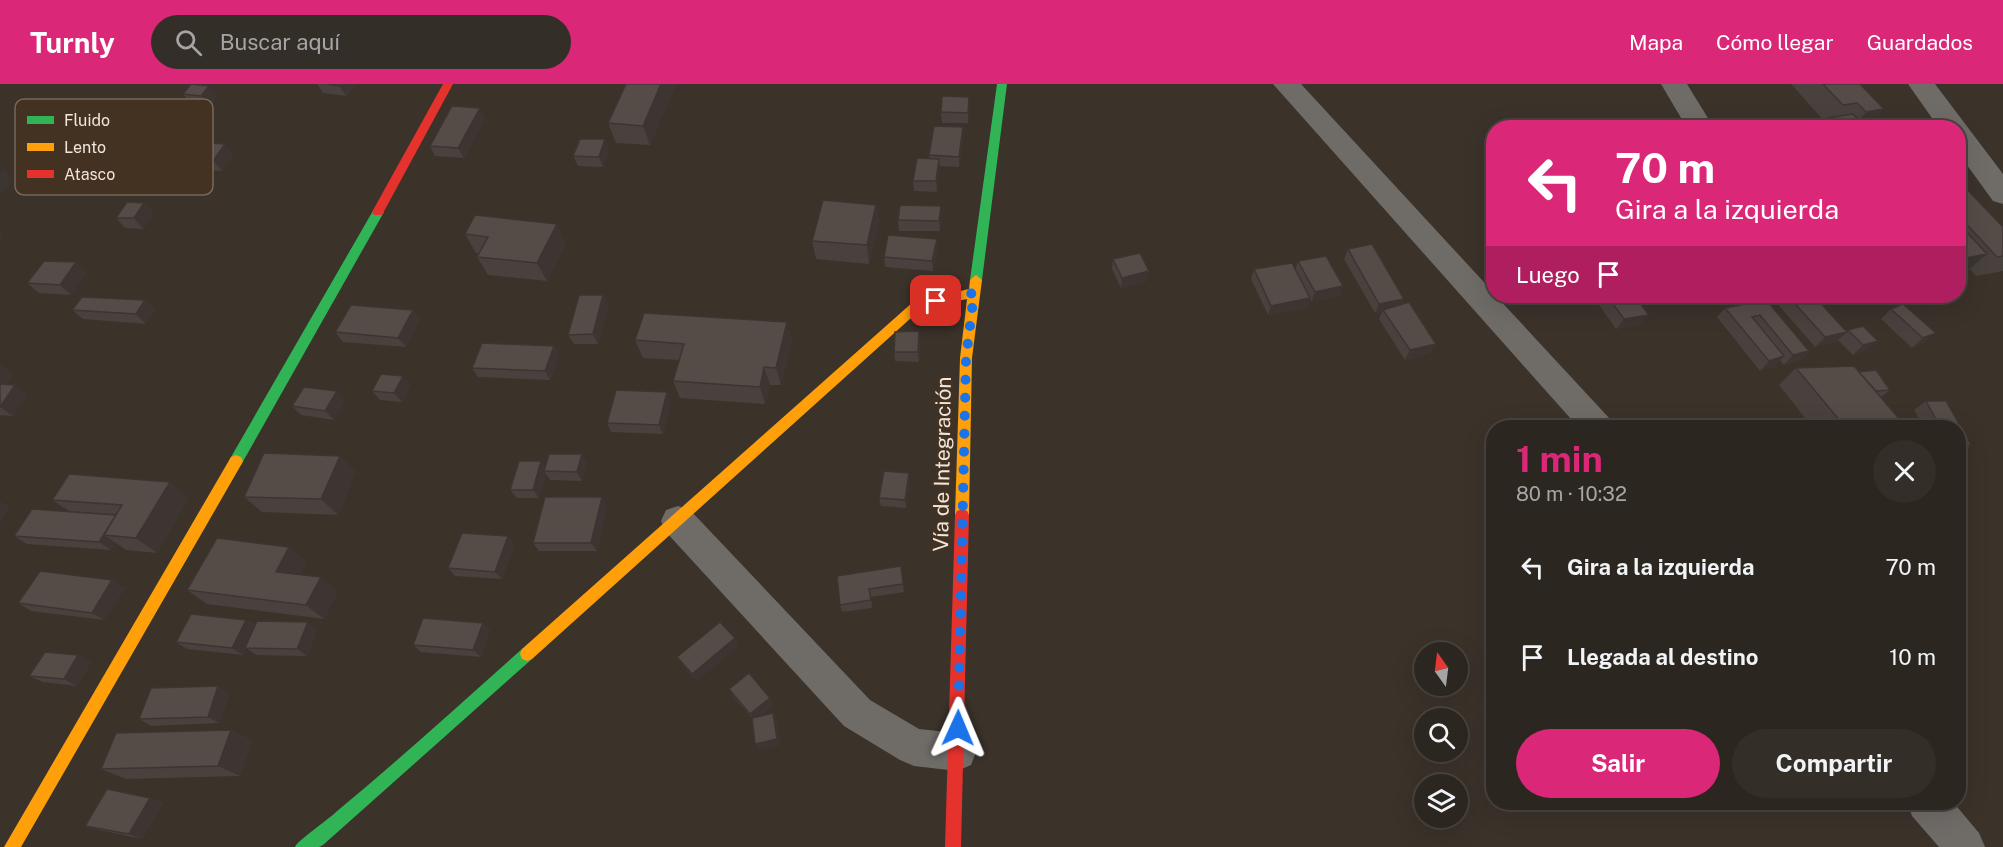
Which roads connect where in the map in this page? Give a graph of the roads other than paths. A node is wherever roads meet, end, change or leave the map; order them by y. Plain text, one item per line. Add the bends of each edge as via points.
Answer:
1 (448, 84) edge
2 (1002, 84) edge
3 (1286, 84) edge
4 (1674, 84) edge
5 (1921, 84) edge
6 (1696, 120) edge
7 (1947, 120) edge
8 (1966, 144) edge
9 (2003, 194) edge
10 (974, 293) junction
11 (1592, 420) edge
12 (678, 521) junction
13 (957, 752) junction
14 (1933, 810) edge
15 (12, 847) edge
16 (303, 847) edge
17 (953, 847) edge
18 (1965, 847) edge

1 - 15 street via 339,284
2 - 10 street, Vía de Integración
3 - 11 street
4 - 6 street
5 - 7 street
8 - 9 street
10 - 12 street via 917,305
10 - 13 street, Vía de Integración via 966,358
12 - 13 street via 857,713 914,747
12 - 16 street via 360,803
13 - 17 street, Vía de Integración
14 - 18 street

